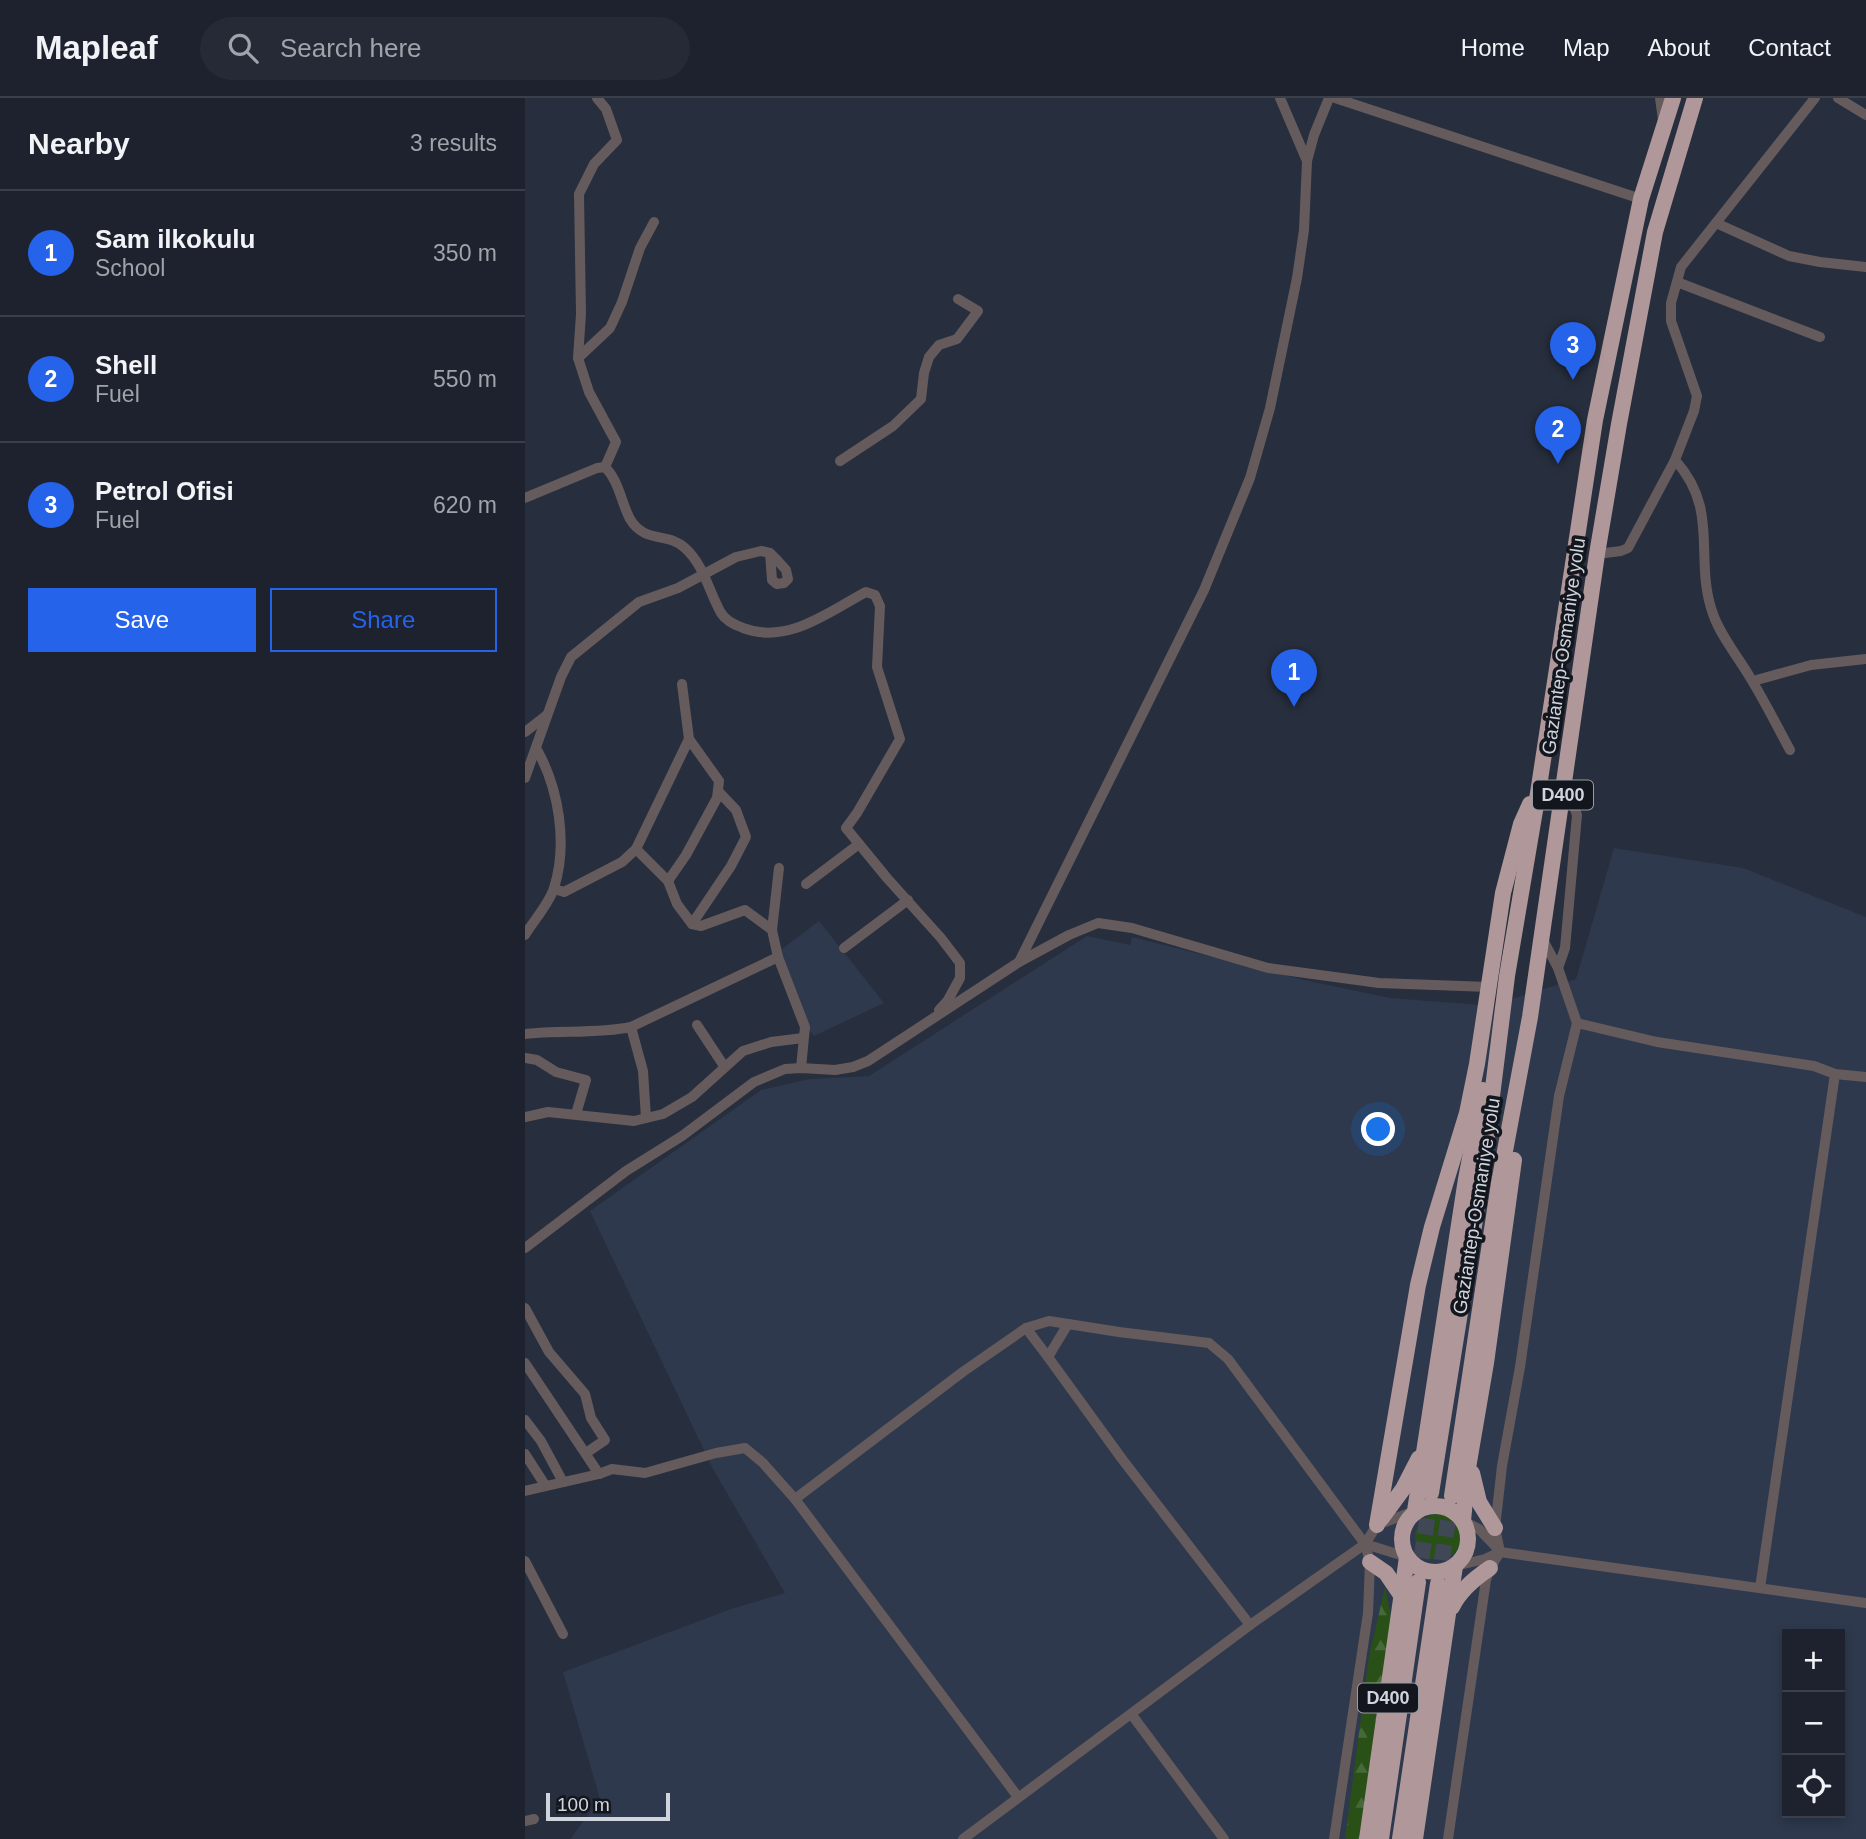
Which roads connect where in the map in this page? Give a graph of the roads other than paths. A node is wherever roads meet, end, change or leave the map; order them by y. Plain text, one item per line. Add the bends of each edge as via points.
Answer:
1 (597, 98) edge
2 (1280, 98) edge
3 (1329, 98) edge
4 (1335, 98) edge
5 (1660, 98) edge
6 (1673, 98) edge
7 (1695, 98) edge
8 (1815, 98) edge
9 (1838, 98) edge
10 (1866, 115) edge
11 (1664, 127) junction
12 (1307, 161) junction
13 (1641, 199) junction
14 (654, 222) dead end
15 (1716, 223) junction
16 (1866, 267) edge
17 (1677, 282) junction
18 (958, 299) dead end
19 (1820, 337) dead end
20 (578, 358) junction
21 (1675, 460) junction
22 (839, 461) dead end
23 (605, 467) junction
24 (525, 498) edge
25 (770, 553) dead end
26 (1597, 554) junction
27 (704, 575) junction
28 (1866, 659) edge
29 (1753, 681) junction
30 (682, 684) dead end
31 (549, 713) junction
32 (525, 732) edge
33 (689, 739) junction
34 (536, 748) junction
35 (1790, 750) dead end
36 (525, 778) edge
37 (718, 791) junction
38 (1538, 793) junction
39 (1562, 798) junction
40 (859, 844) junction
41 (636, 849) junction
42 (779, 868) dead end
43 (668, 881) junction
44 (806, 884) dead end
45 (554, 889) junction
46 (908, 900) junction
47 (691, 924) junction
48 (772, 930) junction
49 (525, 935) edge
50 (1542, 938) junction
51 (844, 948) dead end
52 (778, 957) junction
53 (1019, 962) junction
54 (1557, 968) junction
55 (1489, 986) junction
56 (1530, 1017) junction
57 (1502, 1020) junction
58 (927, 1022) junction
59 (1577, 1023) junction
60 (697, 1025) dead end
61 (631, 1027) junction
62 (525, 1034) edge
63 (803, 1038) junction
64 (525, 1058) edge
65 (724, 1066) junction
66 (801, 1068) junction
67 (1835, 1074) junction
68 (1866, 1077) edge
69 (576, 1114) junction
70 (525, 1117) edge
71 (646, 1118) junction
72 (525, 1248) edge
73 (525, 1308) edge
74 (1068, 1324) junction
75 (1025, 1328) junction
76 (1048, 1357) junction
77 (525, 1363) edge
78 (525, 1420) edge
79 (1425, 1447) junction
80 (586, 1453) junction
81 (525, 1454) edge
82 (1469, 1460) junction
83 (599, 1474) junction
84 (563, 1482) junction
85 (545, 1485) junction
86 (525, 1492) edge
87 (1431, 1493) tunnel mouth
88 (1452, 1496) tunnel mouth
89 (795, 1499) junction
90 (1415, 1511) junction
91 (1463, 1521) junction
92 (1377, 1525) junction
93 (1495, 1528) junction
94 (1365, 1544) junction
95 (1500, 1552) junction
96 (1407, 1557) junction
97 (525, 1561) edge
98 (1370, 1562) junction
99 (1455, 1566) junction
100 (1490, 1568) junction
101 (1418, 1582) tunnel mouth
102 (1438, 1584) tunnel mouth
103 (1760, 1588) junction
104 (1403, 1598) junction
105 (1866, 1603) edge
106 (1449, 1612) junction
107 (1250, 1625) junction
108 (563, 1634) dead end
109 (1132, 1715) junction
110 (1018, 1797) junction
111 (963, 1839) edge
112 (1224, 1839) edge
113 (1334, 1839) edge
114 (1367, 1839) edge
115 (1381, 1839) edge
116 (1400, 1839) edge
117 (1415, 1839) edge
118 (1448, 1839) edge

1 - 20 street via 617,140 594,164 579,194
2 - 12 street
3 - 12 street
4 - 13 street
5 - 11 street
6 - 11 highway, Gaziantep-Osmaniye yolu / D400
7 - 26 highway, Gaziantep-Osmaniye yolu / D400 via 1655,232
8 - 15 street
9 - 10 street
11 - 13 highway, Gaziantep-Osmaniye yolu / D400
12 - 53 street via 1297,278 1250,478 1204,590
13 - 38 highway, Gaziantep-Osmaniye yolu / D400 via 1595,420
14 - 20 street via 610,328
15 - 16 street via 1789,256
15 - 17 street via 1681,267
17 - 19 street
17 - 21 street via 1671,321 1697,396
18 - 22 street via 978,311 957,339 939,345 929,358 921,399 894,426
20 - 23 street via 616,442
21 - 26 street via 1627,548
21 - 29 street via 1694,485 1704,520 1706,584 1714,617
23 - 24 street
23 - 27 street via 642,534 683,545
25 - 27 street via 736,557
26 - 39 highway, Gaziantep-Osmaniye yolu / D400
27 - 31 street via 639,602 571,657
27 - 40 street via 723,615 754,632 804,626 866,592 875,595 880,606 877,667 900,739 846,828
28 - 29 street via 1811,665
29 - 35 street
30 - 33 street
31 - 32 street
31 - 34 street
33 - 37 street via 719,781
33 - 41 street
34 - 36 street
34 - 45 street via 544,762 562,839
37 - 43 street
37 - 47 street via 736,810 746,837
38 - 55 highway via 1521,824 1503,893
38 - 57 highway, Gaziantep-Osmaniye yolu / D400
39 - 50 highway, Gaziantep-Osmaniye yolu / D400
39 - 54 street via 1573,804 1577,815 1565,948
40 - 44 street
40 - 46 street
41 - 43 street
41 - 45 street via 622,862 564,892
42 - 48 street
43 - 47 street
45 - 49 street
46 - 51 street
46 - 58 street via 960,963 960,978 948,1000
47 - 48 street via 701,926 745,910
48 - 52 street
50 - 54 street
50 - 56 highway, Gaziantep-Osmaniye yolu / D400
52 - 61 street
52 - 63 street via 805,1027
53 - 55 street via 1098,923 1132,928 1268,968 1379,983
53 - 58 street
54 - 59 street
55 - 92 highway via 1467,1113 1418,1285
56 - 82 highway, D400 via 1528,1069
56 - 88 highway, Gaziantep-Osmaniye yolu / D400 via 1499,1183
57 - 79 highway, D400 via 1487,1066 1468,1168
57 - 87 highway, Gaziantep-Osmaniye yolu / D400
58 - 66 street via 853,1068
59 - 67 street via 1657,1042 1814,1066
59 - 93 street via 1559,1096
60 - 65 street
61 - 62 street
61 - 71 street via 643,1071
63 - 65 street via 754,1047
63 - 66 street
64 - 69 street via 586,1080
65 - 71 street via 692,1097
66 - 72 street via 785,1069 754,1082
67 - 68 street
67 - 103 street
69 - 70 street via 548,1112
69 - 71 street via 634,1121
73 - 80 street via 549,1352 585,1394 591,1418 605,1440
74 - 75 street via 1049,1321
74 - 76 street
74 - 94 street via 1209,1343 1228,1359
75 - 76 street
75 - 89 street
76 - 107 street
77 - 80 street
78 - 84 street
79 - 90 highway, D400
79 - 92 highway, D400
80 - 83 street
81 - 85 street
82 - 91 highway, D400
82 - 93 highway, D400 via 1479,1502
83 - 84 street
83 - 89 street via 612,1469 645,1473 745,1448
84 - 85 street
85 - 86 street
89 - 110 street
90 - 91 highway via 1441,1506
90 - 92 street
90 - 96 highway, D400 via 1403,1529
91 - 95 street
91 - 99 highway, D400 via 1468,1545
92 - 94 street
93 - 95 street
94 - 96 street
94 - 98 street
94 - 107 street
95 - 99 street
95 - 100 street
95 - 103 street
96 - 99 highway via 1429,1572
96 - 104 highway, D400
97 - 108 street
98 - 104 highway via 1385,1573
98 - 113 street via 1368,1613
99 - 106 highway, D400
100 - 106 highway, D400 via 1477,1576
100 - 118 street
101 - 115 highway
102 - 116 highway
103 - 105 street
104 - 114 highway, D400
106 - 117 highway, D400
107 - 109 street
109 - 110 street
109 - 112 street
110 - 111 street

